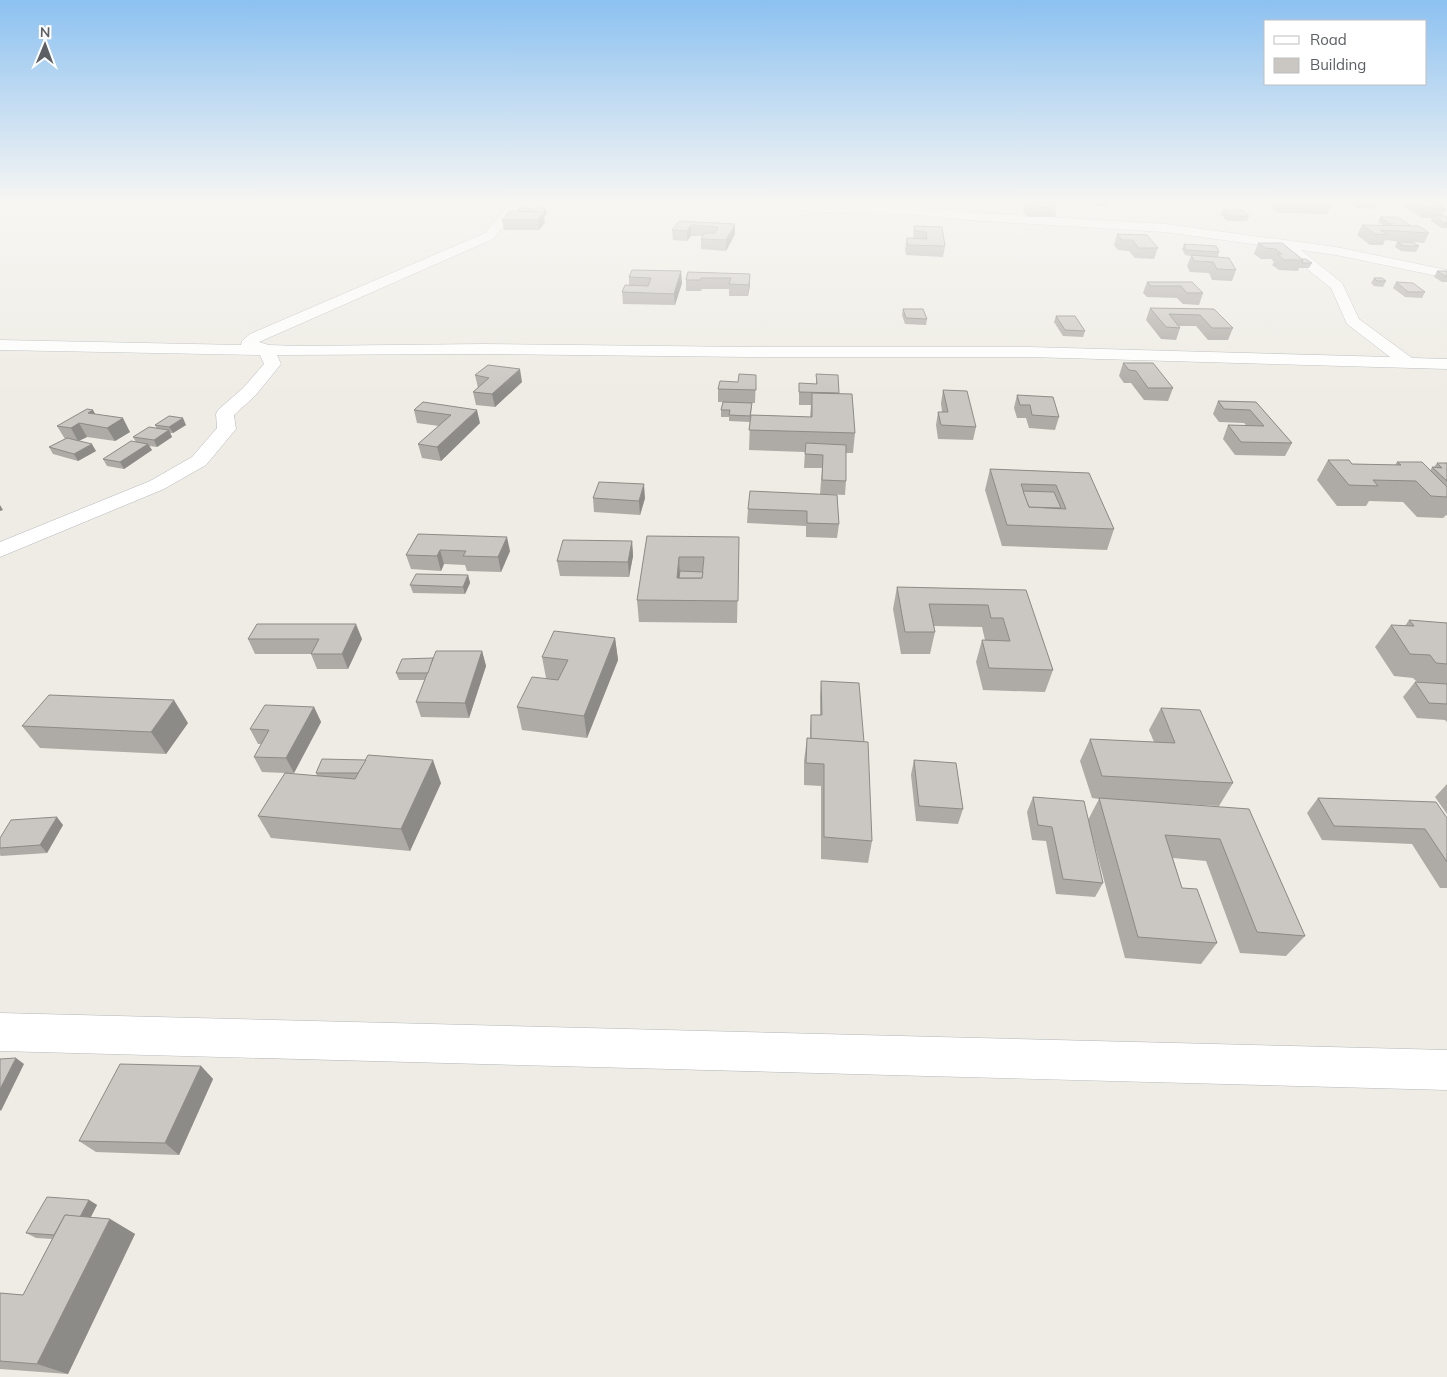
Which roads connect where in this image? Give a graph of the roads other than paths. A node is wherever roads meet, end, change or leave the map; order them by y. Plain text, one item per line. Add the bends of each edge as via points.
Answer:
1 (421, 265) edge
2 (1311, 265) edge
3 (1405, 265) edge
4 (1447, 274) edge
5 (0, 345) edge
6 (266, 350) junction
7 (1408, 363) junction
8 (1447, 364) edge
9 (0, 550) edge
10 (0, 1032) edge
11 (1447, 1070) edge

1 - 6 street via 265,333 248,344
2 - 7 street via 1337,286 1352,321
3 - 4 street
5 - 6 street
6 - 7 street via 484,348 1030,352
6 - 9 street via 273,364 225,414 227,429 199,461 157,485
7 - 8 street
10 - 11 street

